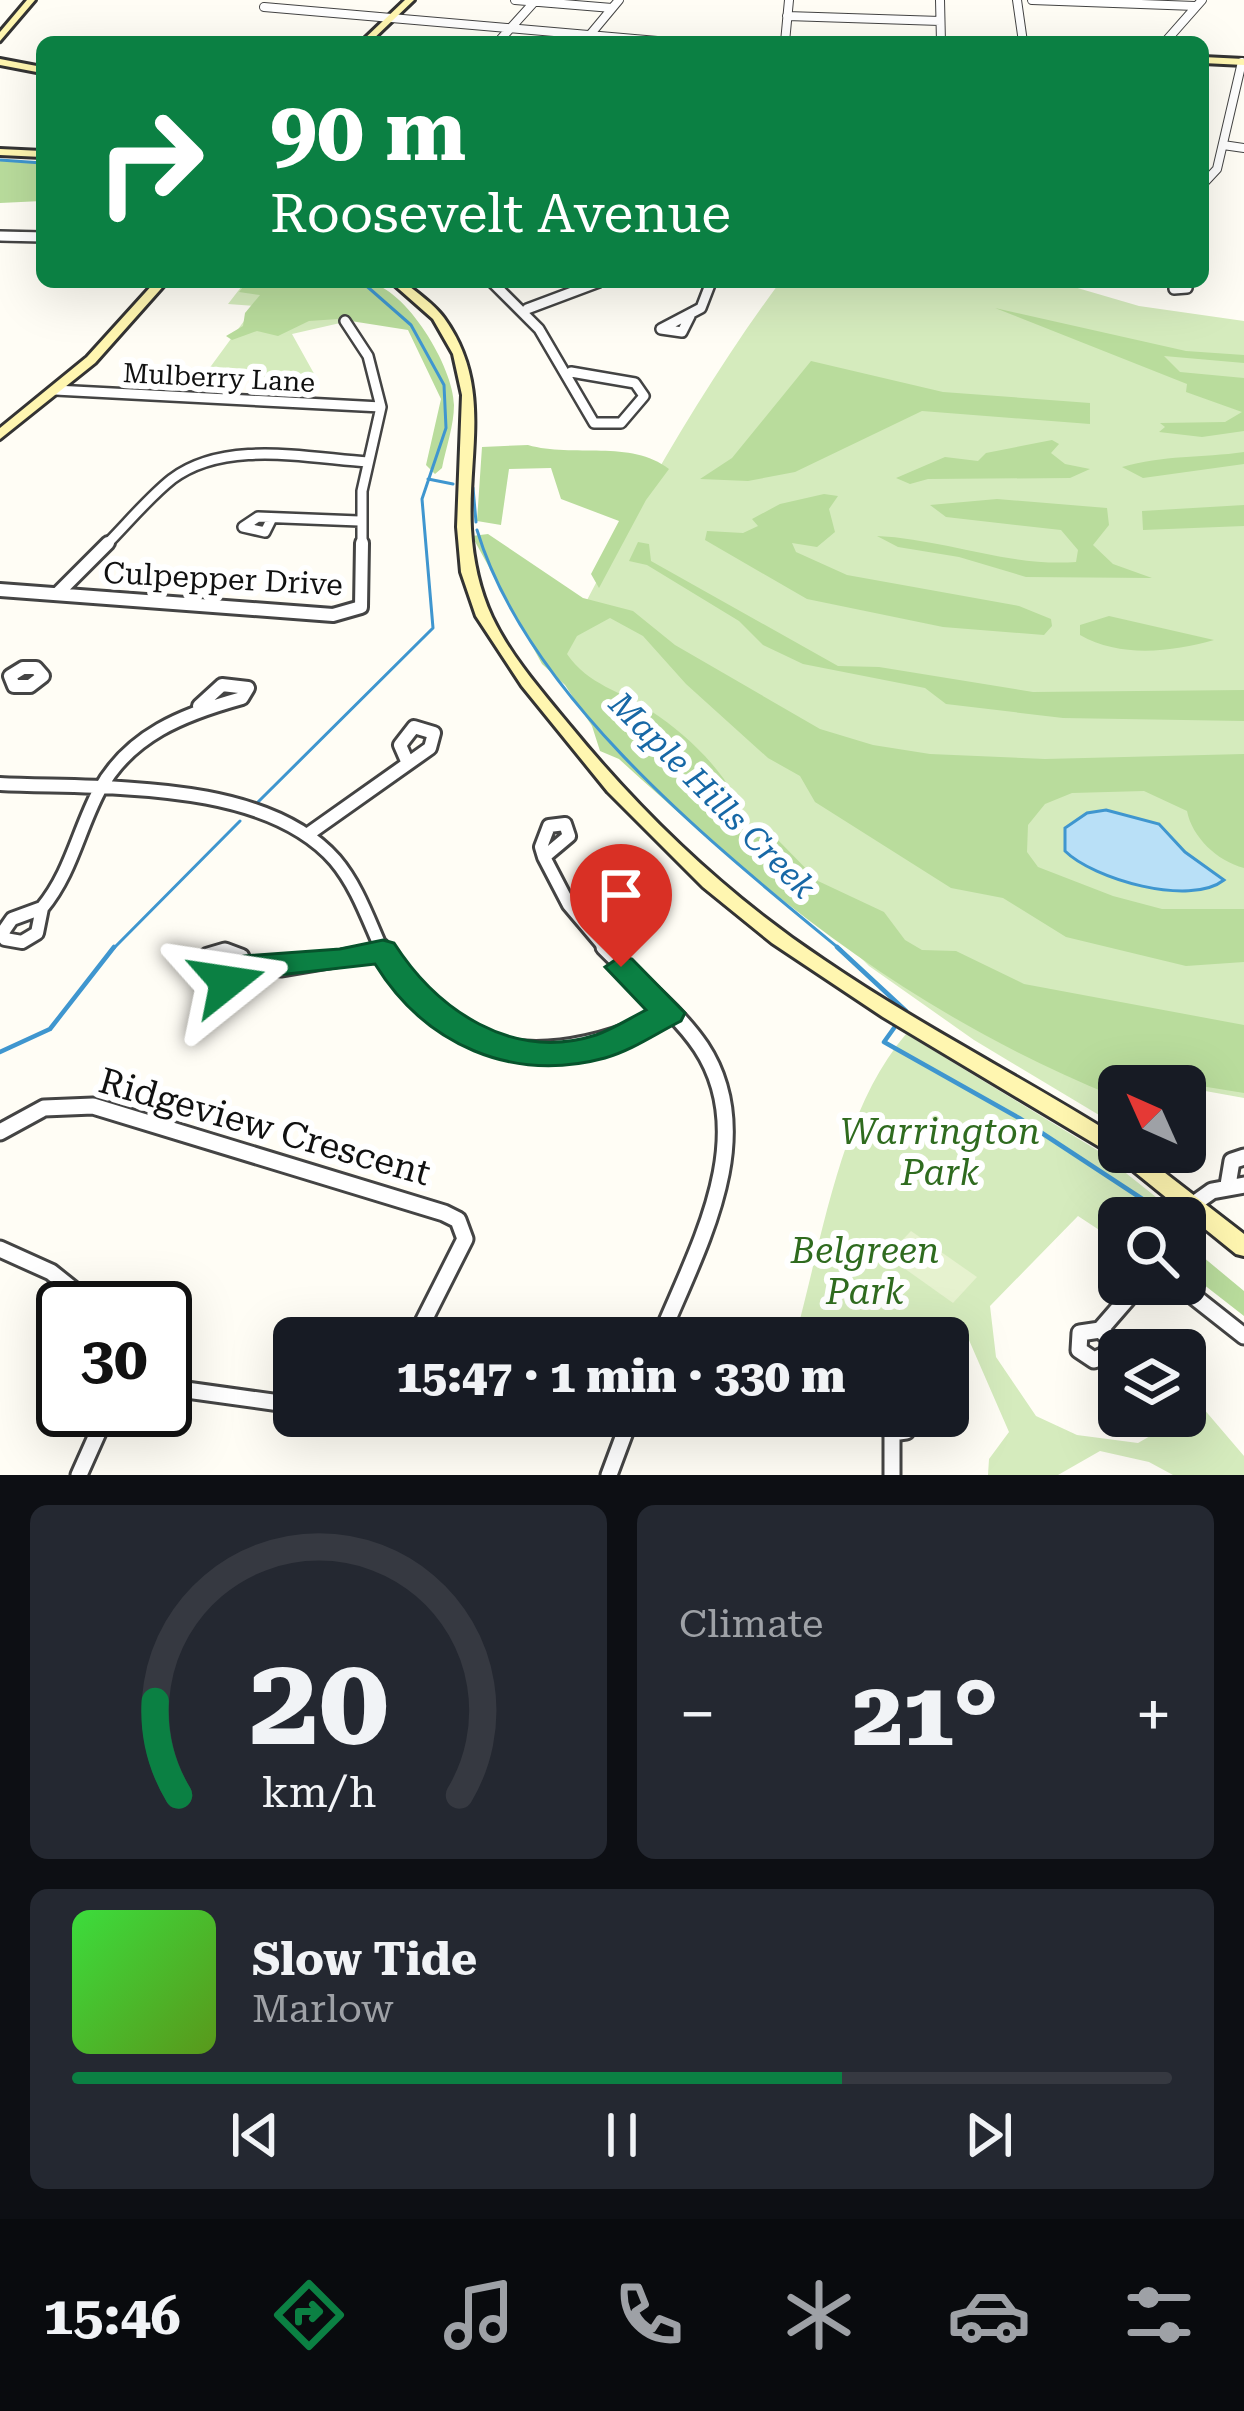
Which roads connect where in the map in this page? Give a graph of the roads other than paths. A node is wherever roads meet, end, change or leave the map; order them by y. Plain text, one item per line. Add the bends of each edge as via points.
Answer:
1 (273, 0) edge
2 (410, 0) edge
3 (515, 0) edge
4 (619, 0) edge
5 (789, 0) edge
6 (940, 0) edge
7 (1017, 0) edge
8 (1032, 0) edge
9 (1171, 0) edge
10 (535, 1) edge
11 (27, 3) edge
12 (1193, 3) edge
13 (612, 8) junction
14 (788, 16) junction
15 (390, 18) junction
16 (940, 21) junction
17 (511, 28) junction
18 (371, 36) edge
19 (504, 36) edge
20 (566, 36) edge
21 (589, 36) edge
22 (788, 36) edge
23 (941, 36) edge
24 (1022, 36) edge
25 (1161, 36) edge
26 (1169, 36) edge
27 (0, 38) edge
28 (1209, 60) edge
29 (0, 62) edge
30 (1243, 62) edge
31 (36, 69) edge
32 (1223, 145) junction
33 (1244, 148) edge
34 (0, 152) edge
35 (36, 154) edge
36 (1209, 178) edge
37 (0, 236) edge
38 (36, 237) edge
39 (156, 288) edge
40 (405, 288) edge
41 (500, 288) edge
42 (584, 288) edge
43 (710, 288) edge
44 (527, 310) junction
45 (690, 316) dead end
46 (344, 321) dead end
47 (571, 372) junction
48 (55, 390) junction
49 (381, 406) junction
50 (0, 435) edge
51 (368, 462) junction
52 (271, 520) dead end
53 (359, 521) junction
54 (0, 590) edge
55 (58, 593) junction
56 (199, 706) dead end
57 (407, 761) dead end
58 (0, 784) edge
59 (99, 791) junction
60 (307, 835) junction
61 (542, 859) dead end
62 (42, 908) dead end
63 (383, 951) junction
64 (244, 968) dead end
65 (669, 1013) junction
66 (0, 1132) edge
67 (1098, 1136) edge
68 (1244, 1157) edge
69 (1152, 1173) edge
70 (1236, 1185) edge
71 (1185, 1197) edge
72 (1206, 1199) edge
73 (1206, 1215) edge
74 (1238, 1243) edge
75 (0, 1249) edge
76 (1244, 1262) edge
77 (62, 1281) edge
78 (1122, 1305) edge
79 (1205, 1305) edge
80 (426, 1317) edge
81 (668, 1317) edge
82 (1101, 1329) edge
83 (1244, 1336) edge
84 (192, 1389) edge
85 (273, 1401) edge
86 (96, 1437) edge
87 (623, 1437) edge
88 (892, 1437) edge
89 (79, 1475) edge
90 (608, 1475) edge
91 (892, 1475) edge

1 - 15 street via 264,7
2 - 15 main road
3 - 10 street
4 - 13 street
5 - 14 street
6 - 16 street
7 - 24 street
8 - 12 street
9 - 12 street
10 - 13 street
10 - 17 street
11 - 27 main road
12 - 25 street
12 - 26 street
13 - 21 street
14 - 16 street
14 - 22 street
15 - 17 street
15 - 18 main road
16 - 23 street
17 - 19 street
17 - 20 street
28 - 30 main road
29 - 31 main road
30 - 32 street
32 - 33 street
32 - 36 street
34 - 35 main road
37 - 38 street
39 - 48 main road
40 - 67 main road via 463,359 473,411 460,504 463,561 482,613 593,767 658,835 814,964
41 - 44 street
42 - 44 street
43 - 45 street via 707,303
44 - 47 street
46 - 49 street via 368,356
47 - 47 street via 601,426 628,419 644,396 635,383
48 - 49 street, Mulberry Lane
48 - 50 main road
49 - 51 street, Culpepper Drive
51 - 53 street, Culpepper Drive
51 - 55 street via 252,456 195,466 173,478
52 - 53 street
53 - 55 street, Culpepper Drive via 364,602 352,613
54 - 55 street, Culpepper Drive
56 - 59 street via 125,754
57 - 60 street
58 - 59 street
59 - 60 street via 212,800
59 - 62 street via 80,847
60 - 63 street via 359,890
61 - 65 street via 608,952
63 - 64 street
63 - 65 street via 435,1016 472,1040 513,1052 602,1046
65 - 81 street via 723,1086 730,1124 718,1184
66 - 80 street, Ridgeview Crescent via 49,1104 94,1106 444,1213 458,1220 465,1239
68 - 70 street via 1232,1160
69 - 71 main road
70 - 72 street
73 - 74 main road
74 - 76 main road
75 - 77 street
78 - 82 street
79 - 83 street
84 - 85 street
86 - 89 street
87 - 90 street
88 - 91 street

